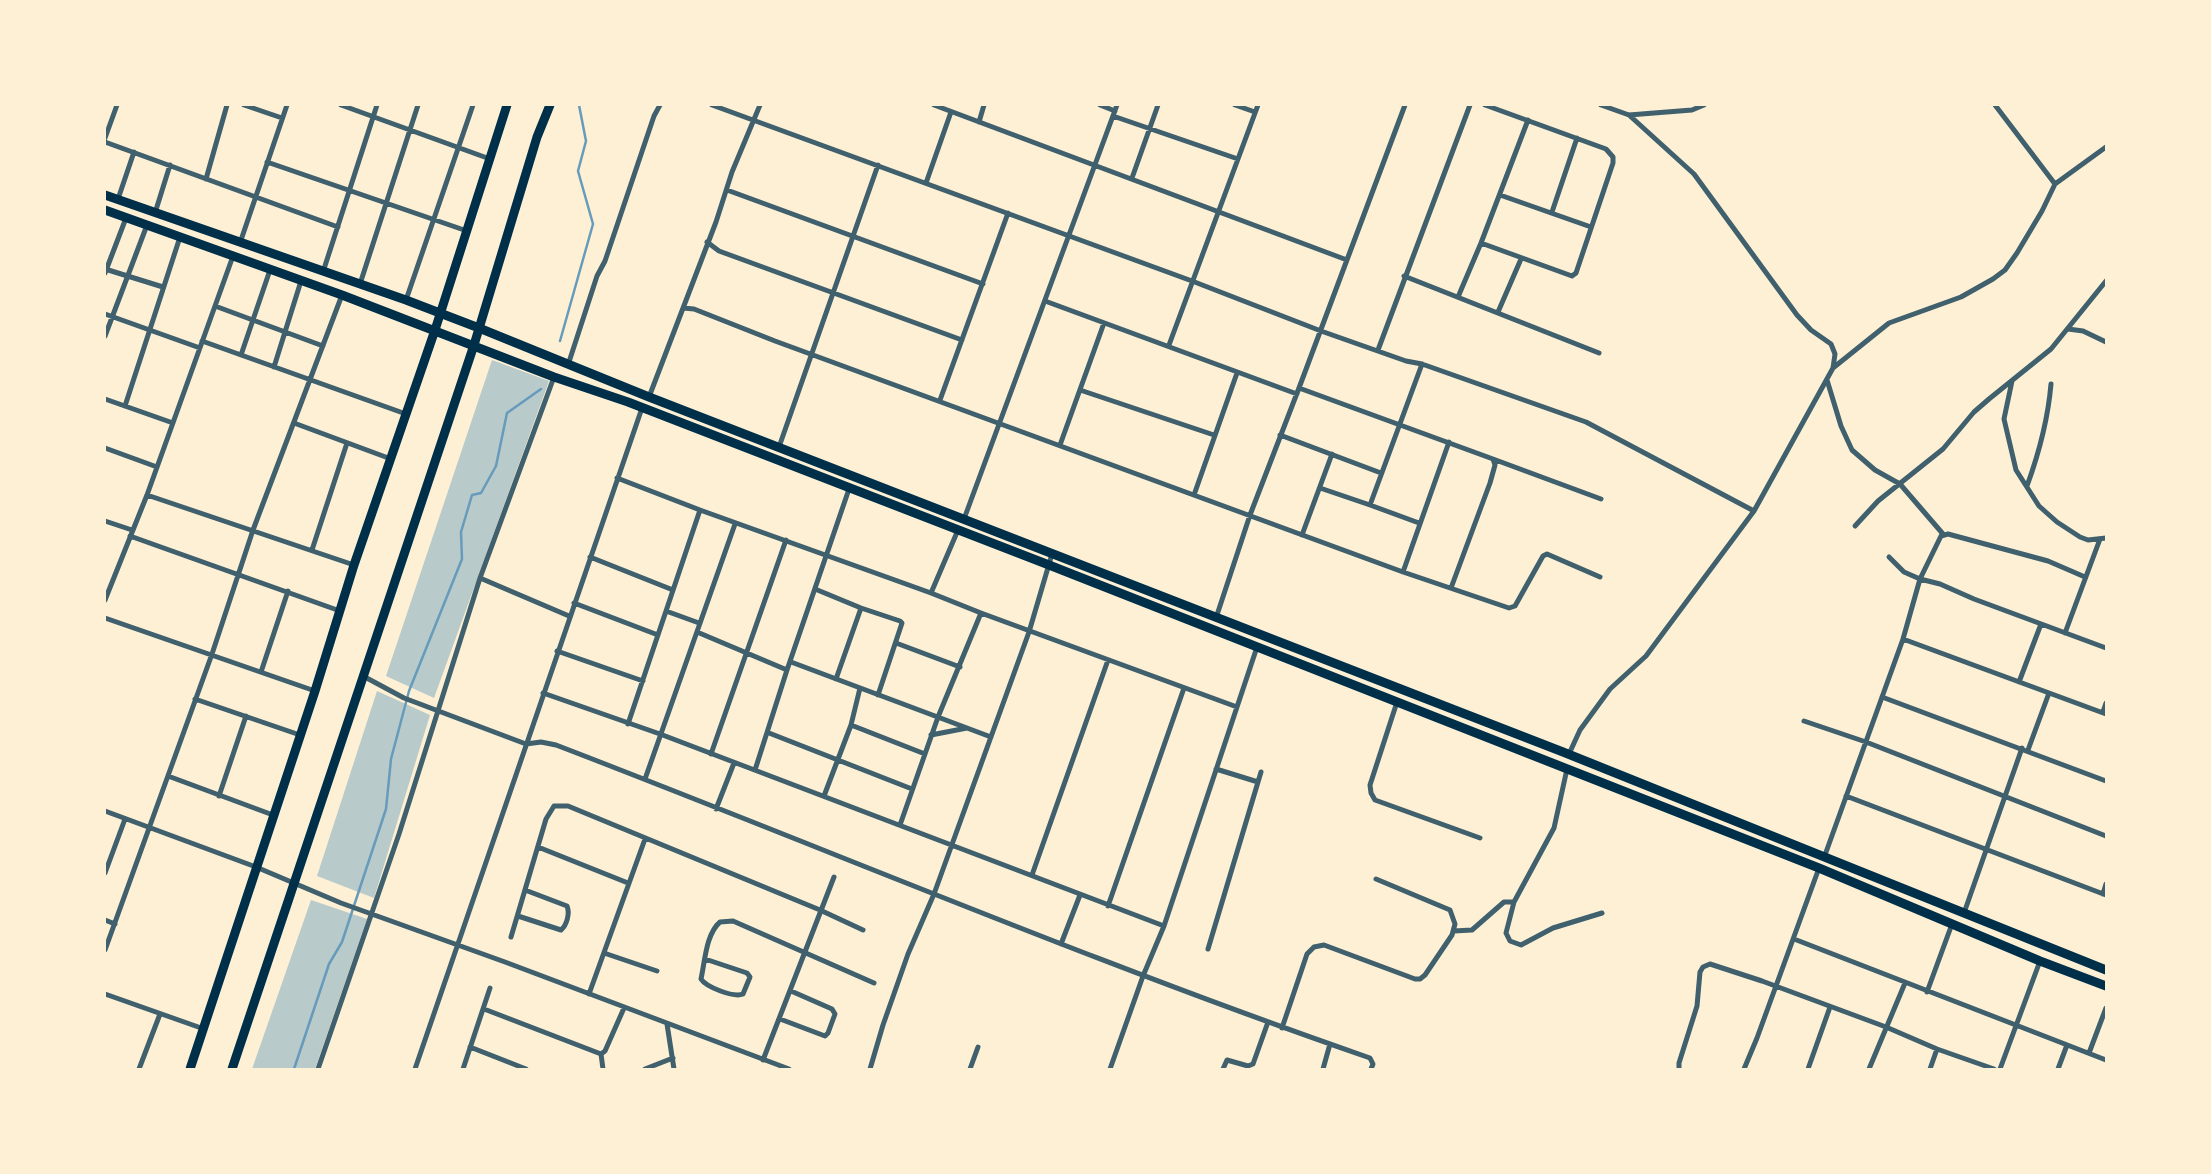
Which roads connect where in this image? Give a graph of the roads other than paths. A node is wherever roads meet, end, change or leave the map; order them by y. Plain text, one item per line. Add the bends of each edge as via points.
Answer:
1 (117, 105) edge
2 (227, 105) edge
3 (244, 105) edge
4 (287, 105) edge
5 (340, 105) edge
6 (377, 105) edge
7 (418, 105) edge
8 (473, 105) edge
9 (508, 105) edge
10 (550, 105) edge
11 (660, 105) edge
12 (712, 105) edge
13 (760, 105) edge
14 (934, 105) edge
15 (984, 105) edge
16 (1100, 105) edge
17 (1117, 105) edge
18 (1158, 105) edge
19 (1235, 105) edge
20 (1258, 105) edge
21 (1405, 105) edge
22 (1470, 105) edge
23 (1485, 105) edge
24 (1601, 105) edge
25 (1704, 105) edge
26 (1995, 105) edge
27 (951, 112) junction
28 (1255, 112) junction
29 (1114, 114) junction
30 (1629, 115) junction
31 (374, 117) junction
32 (282, 118) junction
33 (1528, 120) junction
34 (754, 121) junction
35 (979, 122) junction
36 (1150, 129) junction
37 (410, 130) junction
38 (105, 138) edge
39 (1578, 138) junction
40 (105, 142) edge
41 (458, 147) junction
42 (2106, 147) edge
43 (134, 152) junction
44 (490, 159) junction
45 (1238, 159) junction
46 (267, 162) junction
47 (878, 165) junction
48 (1096, 165) junction
49 (170, 166) junction
50 (1132, 178) junction
51 (206, 179) junction
52 (926, 183) junction
53 (2055, 184) junction
54 (727, 190) junction
55 (349, 191) junction
56 (105, 195) edge
57 (1500, 195) junction
58 (255, 197) junction
59 (118, 200) junction
60 (386, 204) junction
61 (105, 210) edge
62 (1219, 211) junction
63 (1552, 212) junction
64 (155, 213) junction
65 (1008, 213) junction
66 (126, 218) junction
67 (433, 220) junction
68 (147, 225) junction
69 (338, 227) junction
70 (1591, 227) junction
71 (467, 231) junction
72 (853, 236) junction
73 (1069, 236) junction
74 (180, 237) junction
75 (707, 242) junction
76 (239, 243) junction
77 (1481, 243) junction
78 (232, 256) junction
79 (1521, 258) junction
80 (1347, 260) junction
81 (270, 270) junction
82 (105, 271) edge
83 (323, 272) junction
84 (128, 276) junction
85 (1404, 276) junction
86 (2106, 280) edge
87 (301, 281) junction
88 (1192, 281) junction
89 (360, 284) junction
90 (984, 284) junction
91 (163, 287) junction
92 (834, 292) junction
93 (342, 295) junction
94 (1458, 297) junction
95 (406, 300) junction
96 (1045, 301) junction
97 (215, 306) junction
98 (683, 308) junction
99 (1498, 312) junction
100 (105, 314) edge
101 (440, 314) junction
102 (112, 317) junction
103 (253, 320) junction
104 (1104, 323) junction
105 (479, 328) junction
106 (2068, 328) junction
107 (150, 330) junction
108 (435, 330) junction
109 (1321, 331) junction
110 (285, 332) junction
111 (105, 336) edge
112 (962, 340) junction
113 (202, 341) junction
114 (2106, 342) edge
115 (474, 345) junction
116 (1169, 345) junction
117 (323, 346) junction
118 (200, 348) junction
119 (1378, 350) junction
120 (1599, 353) dead end
121 (812, 354) junction
122 (241, 355) junction
123 (568, 364) junction
124 (1422, 364) junction
125 (274, 367) junction
126 (1833, 368) junction
127 (1238, 372) junction
128 (554, 376) junction
129 (310, 380) junction
130 (1827, 380) junction
131 (2012, 381) junction
132 (2051, 384) dead end
133 (1080, 390) junction
134 (1298, 391) junction
135 (649, 397) junction
136 (105, 399) edge
137 (940, 400) junction
138 (125, 406) junction
139 (642, 408) junction
140 (406, 414) junction
141 (173, 423) junction
142 (294, 423) junction
143 (1001, 423) junction
144 (1400, 424) junction
145 (1214, 435) junction
146 (1280, 435) junction
147 (1449, 442) junction
148 (347, 443) junction
149 (1060, 445) junction
150 (779, 446) junction
151 (105, 448) edge
152 (1332, 454) junction
153 (391, 459) junction
154 (1493, 459) junction
155 (157, 467) junction
156 (1381, 473) junction
157 (618, 478) junction
158 (1900, 484) junction
159 (2027, 486) junction
160 (1320, 488) junction
161 (849, 489) junction
162 (147, 494) junction
163 (1194, 495) junction
164 (1601, 499) dead end
165 (1370, 506) junction
166 (700, 510) junction
167 (1754, 511) junction
168 (1250, 515) junction
169 (964, 519) junction
170 (105, 521) edge
171 (1419, 523) junction
172 (735, 524) junction
173 (1855, 526) dead end
174 (254, 530) junction
175 (958, 530) junction
176 (131, 533) junction
177 (1302, 534) junction
178 (1943, 534) junction
179 (2103, 538) edge
180 (786, 540) junction
181 (312, 550) junction
182 (1053, 552) junction
183 (590, 556) junction
184 (825, 556) junction
185 (1889, 557) dead end
186 (354, 565) junction
187 (1049, 565) junction
188 (1403, 572) junction
189 (238, 574) junction
190 (1600, 577) dead end
191 (2086, 577) junction
192 (480, 578) junction
193 (1920, 579) junction
194 (1451, 588) junction
195 (673, 590) junction
196 (815, 590) junction
197 (288, 592) junction
198 (932, 593) junction
199 (105, 600) edge
200 (574, 603) junction
201 (861, 608) junction
202 (340, 611) junction
203 (666, 612) junction
204 (981, 613) junction
205 (569, 616) junction
206 (105, 618) edge
207 (1216, 618) junction
208 (700, 623) junction
209 (2040, 624) junction
210 (696, 632) junction
211 (1029, 632) junction
212 (2065, 633) junction
213 (658, 635) junction
214 (1904, 639) junction
215 (896, 642) junction
216 (1257, 647) junction
217 (2106, 648) edge
218 (557, 651) junction
219 (746, 653) junction
220 (212, 654) junction
221 (1108, 660) junction
222 (791, 662) junction
223 (960, 667) junction
224 (787, 670) junction
225 (261, 672) junction
226 (362, 675) junction
227 (836, 679) junction
228 (642, 681) junction
229 (2019, 682) junction
230 (860, 688) junction
231 (1184, 688) junction
232 (315, 691) junction
233 (543, 693) junction
234 (2049, 693) junction
235 (878, 695) junction
236 (1882, 696) junction
237 (195, 699) junction
238 (1397, 702) junction
239 (2106, 703) edge
240 (1237, 707) junction
241 (438, 710) junction
242 (2104, 713) edge
243 (246, 716) junction
244 (938, 717) junction
245 (1804, 721) dead end
246 (628, 724) junction
247 (851, 725) junction
248 (967, 728) junction
249 (769, 733) junction
250 (660, 734) junction
251 (300, 735) junction
252 (932, 735) junction
253 (991, 736) junction
254 (1866, 742) junction
255 (526, 744) junction
256 (2022, 748) junction
257 (2028, 750) junction
258 (1566, 753) junction
259 (711, 754) junction
260 (925, 754) junction
261 (838, 760) junction
262 (734, 763) junction
263 (1563, 767) junction
264 (1216, 769) junction
265 (755, 770) junction
266 (1260, 772) dead end
267 (168, 776) junction
268 (645, 780) junction
269 (2106, 781) edge
270 (1258, 782) junction
271 (912, 788) junction
272 (219, 796) junction
273 (824, 796) junction
274 (1846, 796) junction
275 (2005, 796) junction
276 (716, 809) junction
277 (105, 811) edge
278 (274, 815) junction
279 (125, 819) junction
280 (900, 825) junction
281 (149, 828) junction
282 (2106, 836) edge
283 (645, 838) junction
284 (1480, 838) dead end
285 (951, 846) junction
286 (538, 847) junction
287 (1986, 849) junction
288 (1824, 856) junction
289 (256, 868) junction
290 (1818, 868) junction
291 (105, 873) edge
292 (1032, 875) junction
293 (834, 877) dead end
294 (1376, 879) dead end
295 (294, 883) junction
296 (628, 883) junction
297 (2106, 884) edge
298 (526, 890) junction
299 (934, 894) junction
300 (1080, 895) junction
301 (2104, 895) edge
302 (1514, 902) junction
303 (1108, 906) junction
304 (820, 910) junction
305 (1602, 913) dead end
306 (372, 914) junction
307 (1964, 914) junction
308 (518, 916) junction
309 (105, 920) edge
310 (115, 924) junction
311 (1952, 924) junction
312 (1164, 926) junction
313 (863, 930) dead end
314 (1454, 931) junction
315 (511, 936) dead end
316 (1794, 939) junction
317 (1062, 944) junction
318 (458, 945) junction
319 (1208, 949) dead end
320 (105, 950) edge
321 (604, 952) junction
322 (804, 952) junction
323 (706, 959) junction
324 (2040, 961) junction
325 (658, 970) dead end
326 (2106, 970) edge
327 (1143, 976) junction
328 (874, 983) dead end
329 (1904, 983) junction
330 (1775, 986) junction
331 (2106, 986) edge
332 (490, 988) dead end
333 (791, 991) junction
334 (1927, 992) junction
335 (105, 994) edge
336 (589, 994) junction
337 (1830, 1007) junction
338 (624, 1008) junction
339 (2106, 1008) edge
340 (484, 1009) junction
341 (160, 1014) junction
342 (780, 1019) junction
343 (1268, 1022) junction
344 (667, 1024) junction
345 (2016, 1025) junction
346 (204, 1028) junction
347 (1282, 1028) junction
348 (1886, 1028) junction
349 (1330, 1044) junction
350 (2067, 1045) junction
351 (470, 1047) junction
352 (978, 1047) dead end
353 (1937, 1049) junction
354 (2089, 1053) junction
355 (601, 1054) junction
356 (673, 1058) junction
357 (763, 1060) junction
358 (2106, 1060) edge
359 (139, 1069) edge
360 (190, 1069) edge
361 (232, 1069) edge
362 (318, 1069) edge
363 (415, 1069) edge
364 (463, 1069) edge
365 (526, 1069) edge
366 (602, 1069) edge
367 (645, 1069) edge
368 (674, 1069) edge
369 (788, 1069) edge
370 (870, 1069) edge
371 (970, 1069) edge
372 (1110, 1069) edge
373 (1224, 1069) edge
374 (1323, 1069) edge
375 (1372, 1069) edge
376 (1679, 1069) edge
377 (1744, 1069) edge
378 (1808, 1069) edge
379 (1869, 1069) edge
380 (1930, 1069) edge
381 (1994, 1069) edge
382 (2000, 1069) edge
383 (2058, 1069) edge

1 - 38 street
2 - 51 street
3 - 32 street
4 - 32 street
5 - 31 street
6 - 31 street
7 - 37 street
8 - 41 street
9 - 44 main road
10 - 105 main road via 537,137
11 - 123 street
12 - 34 street
13 - 34 street
14 - 27 street
15 - 35 street
16 - 29 street
17 - 29 street
18 - 36 street
19 - 28 street
20 - 28 street
21 - 80 street
22 - 85 street
23 - 33 street
24 - 30 street
25 - 30 street via 1692,110
26 - 53 street
27 - 35 street
27 - 52 street
28 - 45 street
29 - 36 street
29 - 48 street
30 - 126 street via 1694,174 1797,315 1831,344 1835,354
31 - 37 street
31 - 55 street
32 - 46 street
33 - 39 street
33 - 57 street
34 - 47 street
34 - 54 street
35 - 48 street
36 - 45 street
36 - 50 street
37 - 41 street
37 - 60 street
39 - 63 street
39 - 70 street via 1606,149 1612,157 1610,173
40 - 43 street
41 - 44 street
41 - 67 street
42 - 53 street
43 - 49 street
43 - 59 street
44 - 71 main road
45 - 62 street
46 - 55 street
46 - 58 street
47 - 52 street
47 - 72 street
48 - 50 street
48 - 73 street
49 - 51 street
49 - 64 street
50 - 62 street
51 - 58 street
52 - 65 street
53 - 126 street via 2042,211 2004,270 1961,297 1889,323
54 - 72 street
54 - 75 street
55 - 60 street
55 - 69 street
56 - 59 main road
57 - 63 street
57 - 77 street
58 - 69 street
58 - 76 street
59 - 64 main road
60 - 67 street
60 - 89 street
61 - 66 main road
62 - 80 street
62 - 88 street
63 - 70 street
64 - 76 main road
65 - 73 street
65 - 90 street
66 - 68 main road
66 - 82 street
67 - 71 street
67 - 95 street
68 - 74 main road
68 - 84 street
69 - 83 street
70 - 79 street via 1576,273 1572,276
71 - 101 main road
72 - 90 street
72 - 92 street
73 - 88 street
73 - 96 street
74 - 78 main road
74 - 91 street
75 - 92 street via 719,250
75 - 98 street
76 - 83 main road
77 - 79 street
77 - 94 street
78 - 81 main road
78 - 97 street
79 - 99 street
80 - 109 street
81 - 87 main road
81 - 103 street
82 - 84 street
83 - 89 main road
84 - 91 street
84 - 102 street
85 - 94 street
85 - 119 street
86 - 106 street
87 - 93 main road
87 - 110 street
88 - 109 street
88 - 116 street
89 - 95 main road
90 - 112 street
91 - 107 street
92 - 112 street
92 - 121 street
93 - 108 main road
93 - 117 street
94 - 99 street
95 - 101 main road
96 - 104 street
96 - 143 street
97 - 103 street
97 - 113 street
98 - 121 street via 694,309
98 - 135 street
99 - 120 street
100 - 102 street
101 - 105 main road
101 - 108 main road
102 - 107 street
102 - 111 street
103 - 110 street
103 - 122 street
104 - 116 street
104 - 133 street
105 - 115 main road
105 - 123 main road
106 - 114 street
106 - 131 street via 2051,349
107 - 118 street
107 - 138 street
108 - 115 main road
108 - 140 main road
109 - 119 street
109 - 134 street
110 - 117 street
110 - 125 street
112 - 137 street
113 - 118 street
113 - 122 street
115 - 128 main road
115 - 226 main road
116 - 127 street
117 - 129 street
118 - 141 street
119 - 124 street
121 - 137 street
121 - 150 street
122 - 125 street
123 - 135 main road
124 - 144 street
124 - 167 street via 1586,422
125 - 129 street
126 - 130 street
127 - 134 street
127 - 145 street
128 - 139 main road
128 - 192 street
129 - 140 street
129 - 142 street
130 - 158 street via 1852,450 1875,470
130 - 167 street
131 - 158 street via 1974,412 1938,454
131 - 159 street via 2004,419 2016,470
132 - 159 street via 2049,410
133 - 145 street
133 - 149 street
134 - 144 street
134 - 146 street
135 - 150 main road
136 - 138 street
137 - 143 street
138 - 141 street
139 - 157 street
139 - 161 main road
140 - 153 main road
141 - 155 street
142 - 148 street
142 - 174 street
143 - 149 street
143 - 169 street
144 - 147 street
144 - 156 street
145 - 163 street
146 - 152 street
146 - 168 street
147 - 154 street
147 - 171 street
148 - 153 street
148 - 181 street
149 - 163 street
150 - 169 main road
151 - 155 street
152 - 156 street
152 - 160 street
153 - 186 main road
154 - 164 street
154 - 194 street via 1490,483
155 - 162 street
156 - 165 street
157 - 166 street
157 - 183 street
158 - 173 street via 1878,501
158 - 178 street
159 - 179 street via 2039,506 2058,522 2088,540
160 - 165 street
160 - 177 street
161 - 175 main road
161 - 184 street
162 - 174 street
162 - 176 street
163 - 168 street
165 - 171 street
166 - 172 street
166 - 195 street
167 - 258 street via 1646,656 1610,689
168 - 177 street
168 - 207 street
169 - 182 main road
170 - 176 street
171 - 188 street
172 - 180 street
172 - 208 street
174 - 181 street
174 - 189 street
175 - 187 main road
175 - 198 street
176 - 189 street
176 - 199 street
177 - 188 street
178 - 191 street via 2048,561
178 - 193 street
179 - 191 street
180 - 184 street
180 - 219 street
181 - 186 street
182 - 187 street
182 - 207 main road
183 - 195 street
183 - 200 street
184 - 196 street
184 - 198 street
185 - 193 street via 1904,572
186 - 202 main road
187 - 211 street
187 - 216 main road
188 - 194 street
189 - 197 street
189 - 220 street
190 - 194 street via 1547,554 1542,556 1515,606 1509,608
191 - 212 street
192 - 205 street
192 - 241 street
193 - 209 street
193 - 214 street
195 - 203 street
196 - 201 street
196 - 222 street
197 - 202 street
197 - 225 street
198 - 204 street
200 - 205 street
200 - 213 street
201 - 215 street via 900,621 902,626
201 - 227 street
202 - 232 main road
203 - 208 street
203 - 213 street
204 - 211 street
204 - 223 street
205 - 218 street
206 - 220 street
207 - 258 main road
208 - 210 street
209 - 212 street
209 - 229 street
210 - 219 street
210 - 250 street
211 - 221 street
211 - 253 street
212 - 217 street
213 - 228 street
214 - 229 street
214 - 236 street
215 - 223 street
215 - 235 street
216 - 238 main road
216 - 240 street
218 - 228 street
218 - 233 street
219 - 224 street
219 - 259 street
220 - 225 street
220 - 237 street
221 - 231 street
221 - 292 street
222 - 224 street
222 - 227 street
223 - 244 street
224 - 249 street
225 - 232 street
226 - 241 street via 404,698
226 - 295 main road
227 - 230 street
228 - 246 street
229 - 234 street
230 - 235 street
230 - 247 street
231 - 240 street
231 - 303 street
232 - 251 main road
233 - 246 street
233 - 255 street
234 - 242 street
234 - 257 street
235 - 244 street
236 - 254 street
236 - 256 street
237 - 243 street
237 - 267 street
238 - 263 main road
238 - 284 street via 1370,785 1375,800
239 - 242 street
240 - 264 street
241 - 255 street
241 - 306 street
243 - 251 street
243 - 272 street
244 - 248 street
244 - 252 street
245 - 254 street
246 - 250 street
247 - 260 street
247 - 261 street
248 - 252 street
248 - 253 street
249 - 261 street
249 - 265 street
250 - 259 street
250 - 268 street
251 - 278 main road
252 - 260 street
253 - 285 street
254 - 274 street
254 - 275 street
255 - 268 street via 556,745
255 - 318 street
256 - 257 street
256 - 275 street
257 - 269 street
258 - 263 main road
258 - 288 main road
259 - 262 street
260 - 271 street
261 - 271 street
261 - 273 street
262 - 265 street
262 - 276 street
263 - 290 main road
263 - 302 street via 1554,828
264 - 270 street
264 - 312 street
265 - 273 street
266 - 270 street
267 - 272 street
267 - 281 street
268 - 276 street
270 - 319 street
271 - 280 street
272 - 278 street
273 - 280 street
274 - 287 street
274 - 288 street
275 - 282 street
275 - 287 street
276 - 299 street
277 - 279 street
278 - 289 main road
279 - 281 street
279 - 291 street
280 - 285 street
281 - 289 street
281 - 310 street
283 - 286 street via 568,806 554,806 546,818
283 - 296 street
283 - 304 street
285 - 292 street
285 - 299 street
286 - 296 street
286 - 298 street
287 - 301 street
287 - 307 street
288 - 307 main road
289 - 295 street
289 - 346 main road
290 - 311 main road
290 - 316 street
292 - 300 street
293 - 304 street
294 - 314 street via 1450,910
295 - 306 street
295 - 361 main road
296 - 321 street
297 - 301 street
298 - 308 street
298 - 308 street via 567,906 569,912 564,928 560,930
299 - 317 street
299 - 370 street via 908,954
300 - 303 street
300 - 317 street
302 - 305 street via 1506,933 1510,941 1521,945 1553,928
302 - 314 street via 1504,902 1472,930
303 - 312 street
304 - 313 street
304 - 322 street
306 - 318 street
306 - 362 street
307 - 326 main road
308 - 315 street
309 - 310 street
310 - 320 street
311 - 324 main road
311 - 334 street
312 - 327 street
314 - 347 street via 1420,979 1324,945 1314,947 1307,954
316 - 329 street
316 - 330 street
317 - 327 street
318 - 336 street
318 - 363 street
321 - 325 street
321 - 336 street
322 - 323 street via 733,922 720,922 713,928
322 - 328 street
322 - 333 street
323 - 323 street via 747,972 750,977 743,994 737,996 704,984 701,979
324 - 331 main road
324 - 345 street
327 - 343 street
327 - 372 street
329 - 334 street
329 - 348 street
330 - 337 street
330 - 376 street via 1722,967 1710,964 1703,967 1698,980 1697,1006
330 - 377 street
332 - 340 street
333 - 342 street
333 - 342 street via 832,1009 835,1014 828,1033 825,1036
334 - 345 street
335 - 341 street
336 - 338 street
337 - 348 street
337 - 378 street
338 - 344 street
338 - 355 street
339 - 354 street
340 - 351 street
340 - 355 street
341 - 346 street
341 - 359 street
342 - 357 street
343 - 347 street
343 - 373 street via 1253,1064 1248,1066 1227,1060
344 - 356 street
344 - 357 street
345 - 350 street
345 - 382 street
346 - 360 main road
347 - 349 street
348 - 353 street
348 - 379 street
349 - 374 street
349 - 375 street via 1370,1058
350 - 354 street
350 - 383 street
351 - 364 street
351 - 365 street
352 - 371 street
353 - 380 street
353 - 381 street
354 - 358 street
355 - 366 street
356 - 367 street
356 - 368 street
357 - 369 street

